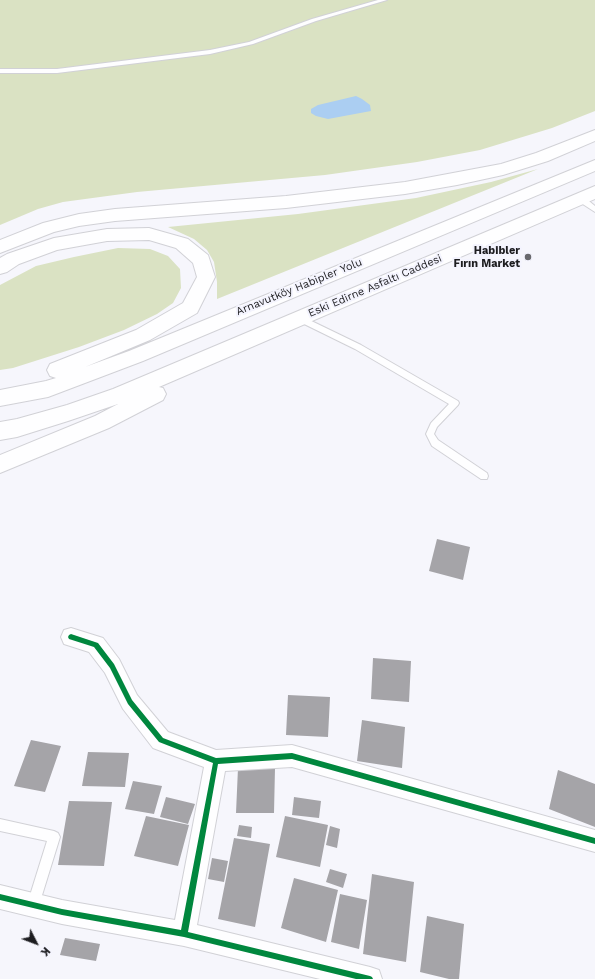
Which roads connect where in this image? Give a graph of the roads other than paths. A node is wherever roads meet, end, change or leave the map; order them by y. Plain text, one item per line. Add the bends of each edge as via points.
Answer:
1 (384, 0) edge
2 (0, 71) edge
3 (595, 135) edge
4 (595, 165) edge
5 (590, 200) edge
6 (0, 247) edge
7 (0, 268) edge
8 (299, 318) junction
9 (243, 343) junction
10 (0, 391) edge
11 (0, 398) edge
12 (0, 432) edge
13 (0, 464) edge
14 (484, 476) dead end
15 (71, 637) dead end
16 (216, 761) junction
17 (0, 825) edge
18 (595, 841) edge
19 (0, 897) edge
20 (33, 905) junction
21 (184, 934) junction
22 (370, 979) edge

1 - 2 lane via 314,20 251,42 210,52 57,71
3 - 6 highway via 503,169 457,179 406,188 286,202 79,220 49,227
4 - 11 highway, Arnavutköy Habipler Yolu via 136,356 48,389
5 - 8 highway, Eski Edirne Asfaltı Caddesi
7 - 10 highway via 13,259 54,244 107,235 149,234 182,243 202,260 206,277 190,308 143,335
8 - 9 highway, Eski Edirne Asfaltı Caddesi
8 - 14 lane via 358,347 455,403 434,425 430,434 435,443
9 - 12 highway via 120,395
9 - 13 highway via 213,366 102,422
15 - 16 street via 96,645 112,666 130,702 160,740
16 - 18 street via 292,756
16 - 21 street
17 - 20 lane via 54,837
19 - 20 street
20 - 21 street
21 - 22 street

